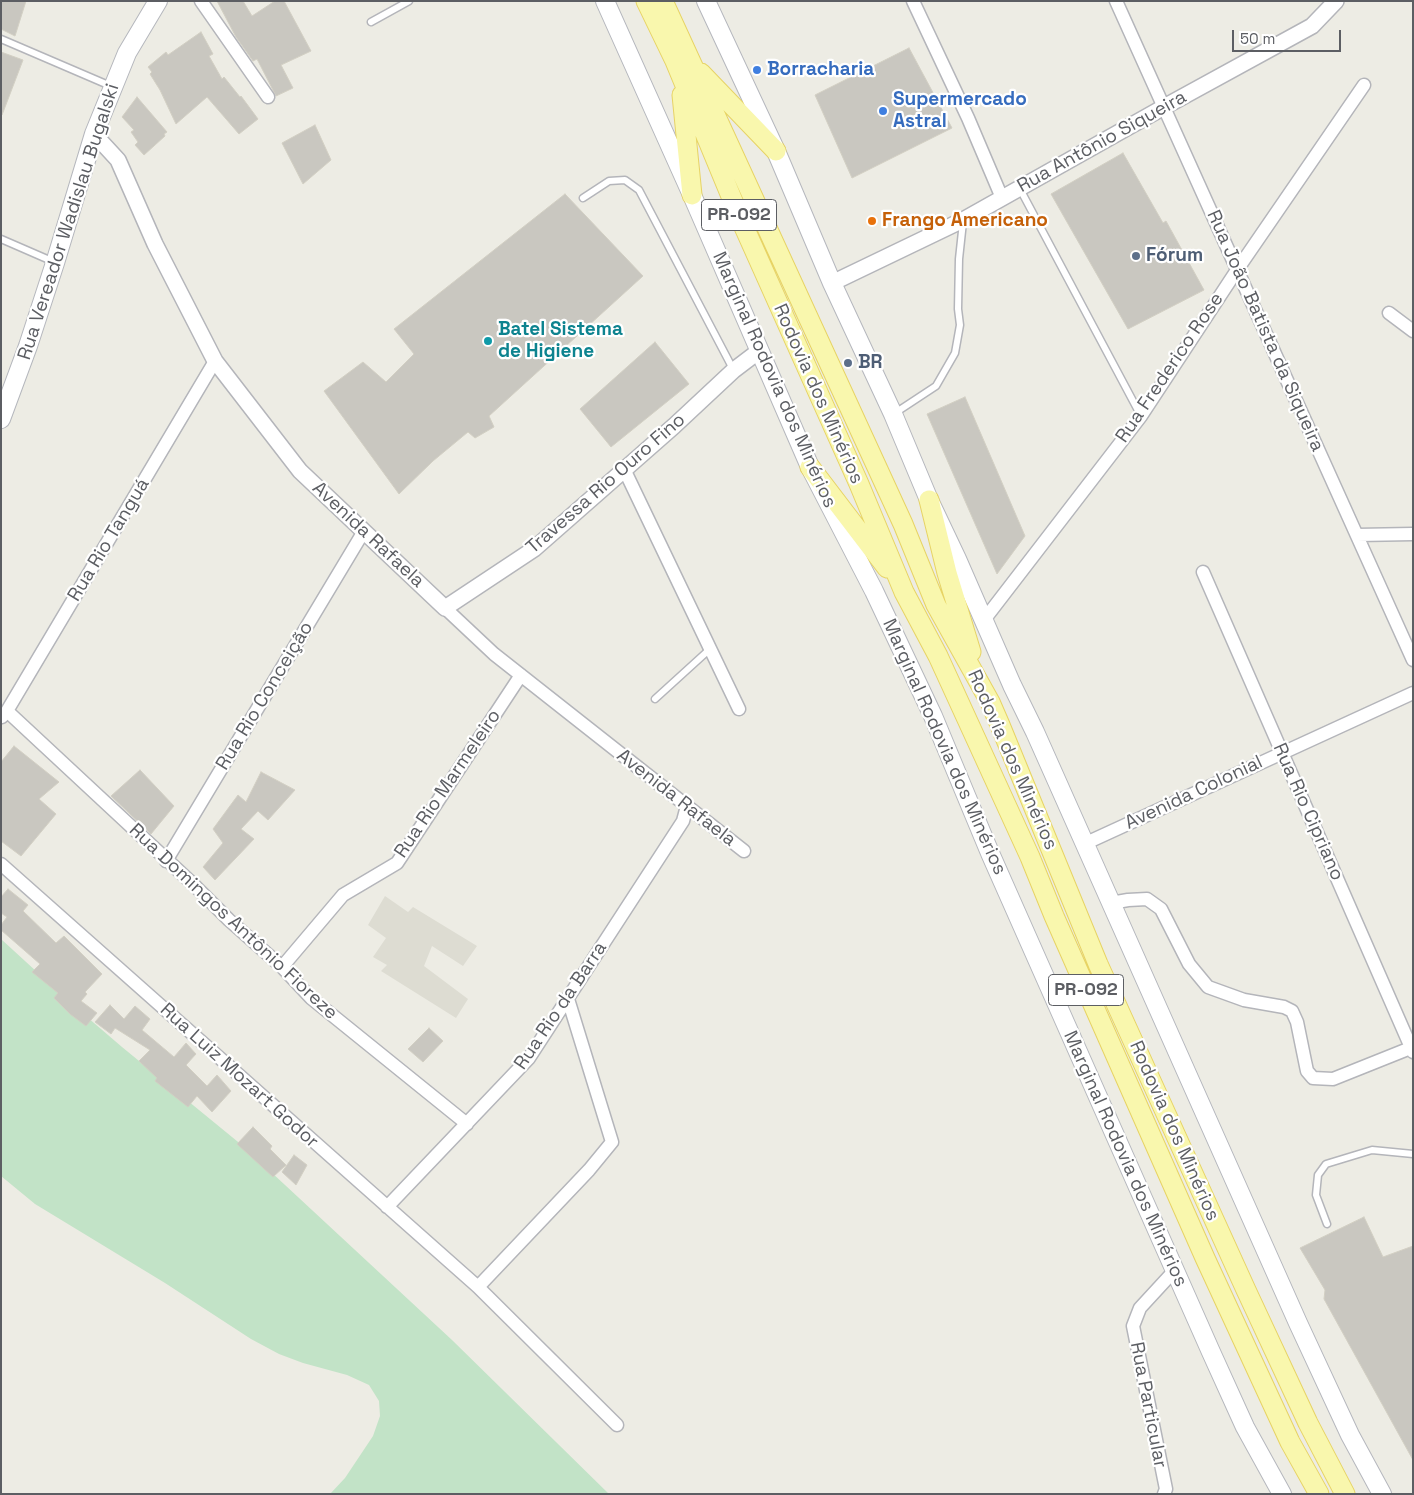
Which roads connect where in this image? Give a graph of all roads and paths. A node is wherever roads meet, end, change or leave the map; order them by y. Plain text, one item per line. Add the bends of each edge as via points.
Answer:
1 (158, 1) edge
2 (201, 1) edge
3 (409, 1) edge
4 (606, 1) edge
5 (646, 1) edge
6 (663, 1) edge
7 (706, 1) edge
8 (913, 1) edge
9 (1116, 1) edge
10 (1336, 1) edge
11 (372, 22) dead end
12 (1, 39) edge
13 (685, 69) junction
14 (1364, 85) dead end
15 (113, 87) junction
16 (268, 97) dead end
17 (1164, 107) junction
18 (94, 134) junction
19 (776, 151) junction
20 (1019, 188) junction
21 (692, 195) junction
22 (583, 198) dead end
23 (1002, 198) junction
24 (963, 220) junction
25 (1, 239) edge
26 (55, 263) junction
27 (1237, 270) junction
28 (832, 283) junction
29 (1389, 312) dead end
30 (1413, 331) edge
31 (759, 351) junction
32 (215, 361) junction
33 (734, 370) junction
34 (893, 414) junction
35 (1141, 416) junction
36 (1, 419) edge
37 (810, 468) junction
38 (624, 469) junction
39 (929, 500) junction
40 (364, 531) junction
41 (1357, 534) junction
42 (1413, 534) edge
43 (1203, 572) dead end
44 (902, 588) junction
45 (445, 608) junction
46 (984, 620) junction
47 (710, 650) junction
48 (1413, 660) edge
49 (521, 675) junction
50 (1413, 693) edge
51 (655, 699) dead end
52 (990, 702) junction
53 (739, 709) dead end
54 (4, 714) edge
55 (1282, 752) junction
56 (687, 806) junction
57 (1084, 844) junction
58 (744, 851) dead end
59 (166, 860) junction
60 (1, 864) edge
61 (1111, 903) junction
62 (282, 967) junction
63 (568, 999) junction
64 (1412, 1049) edge
65 (467, 1124) junction
66 (1413, 1154) edge
67 (387, 1207) junction
68 (1327, 1224) dead end
69 (1175, 1270) junction
70 (478, 1287) junction
71 (617, 1424) dead end
72 (1164, 1494) edge
73 (1282, 1494) edge
74 (1318, 1494) edge
75 (1345, 1494) edge
76 (1382, 1494) edge

1 - 15 main road, Rua Vereador Wadislau Bugalski via 127,53
2 - 16 street
3 - 11 lane
4 - 21 main road, Marginal Rodovia dos Minérios
5 - 13 main road, Rodovia dos Minérios / PR-092 via 675,61
6 - 13 main road, Rodovia dos Minérios / PR-092
7 - 19 main road
8 - 23 street
9 - 17 street, Rua João Batista da Siqueira
10 - 17 street, Rua Antônio Siqueira via 1312,26
12 - 15 lane
13 - 19 main road
13 - 21 main road
13 - 44 main road, Rodovia dos Minérios / PR-092 via 788,326
13 - 52 main road, Rodovia dos Minérios / PR-092 via 883,478 936,605
14 - 27 street, Rua Frederico Rose
15 - 18 main road, Rua Vereador Wadislau Bugalski
17 - 20 street, Rua Antônio Siqueira
17 - 27 street, Rua João Batista da Siqueira
18 - 26 main road, Rua Vereador Wadislau Bugalski
18 - 32 street, Avenida Rafaela via 118,160 155,244
19 - 28 main road
20 - 23 street, Rua Antônio Siqueira
20 - 35 lane
21 - 31 main road, Marginal Rodovia dos Minérios
22 - 33 lane via 609,181 625,180 639,190
23 - 24 street, Rua Antônio Siqueira
24 - 28 street, Rua Antônio Siqueira
24 - 34 lane via 959,259 960,325 955,353 936,386
25 - 26 lane
26 - 36 main road, Rua Vereador Wadislau Bugalski
27 - 35 street, Rua Frederico Rose
27 - 41 street, Rua João Batista da Siqueira
28 - 34 main road
29 - 30 street
31 - 33 street, Travessa Rio Ouro Fino
31 - 37 main road, Marginal Rodovia dos Minérios
32 - 40 street, Avenida Rafaela via 300,471
32 - 54 street, Rua Rio Tanguá
33 - 38 street, Travessa Rio Ouro Fino
34 - 39 main road
35 - 46 street, Rua Frederico Rose
37 - 44 main road
37 - 69 main road, Marginal Rodovia dos Minérios via 874,591 933,716 990,853
38 - 45 street, Travessa Rio Ouro Fino via 534,549
38 - 47 street
39 - 46 main road
39 - 52 main road via 949,582
40 - 45 street, Avenida Rafaela
40 - 59 street, Rua Rio Conceição
41 - 42 street
41 - 48 street, Rua João Batista da Siqueira
43 - 55 street, Rua Rio Cipriano
44 - 74 main road, Rodovia dos Minérios / PR-092 via 938,656 1234,1319 1290,1442
45 - 49 street, Avenida Rafaela
46 - 57 main road
47 - 51 lane
47 - 53 street
49 - 56 street, Avenida Rafaela
49 - 62 street, Rua Rio Marmeleiro via 398,863 343,895
50 - 55 street, Avenida Colonial
52 - 75 main road, Rodovia dos Minérios / PR-092 via 1098,964 1246,1290
54 - 59 street, Rua Domingos Antônio Fioreze
55 - 57 street, Avenida Colonial
55 - 64 street, Rua Rio Cipriano
56 - 58 street, Avenida Rafaela
56 - 63 street, Rua Rio da Barra via 683,821
57 - 61 main road
59 - 62 street, Rua Domingos Antônio Fioreze
60 - 67 street, Rua Luiz Mozart Godor
61 - 64 street via 1148,899 1161,909 1189,964 1208,987 1244,1000 1292,1011 1307,1071 1313,1078 1333,1079
61 - 76 main road via 1350,1435
62 - 65 street, Rua Domingos Antônio Fioreze via 310,998
63 - 65 street, Rua Rio da Barra via 530,1058
63 - 70 street via 612,1142
65 - 67 street, Rua Rio da Barra
66 - 68 lane via 1372,1150 1326,1164 1318,1176 1316,1195
67 - 70 street, Rua Luiz Mozart Godor
69 - 72 street, Rua Particular via 1140,1308 1132,1326 1166,1489
69 - 73 main road, Marginal Rodovia dos Minérios via 1245,1427
70 - 71 street, Rua Luiz Mozart Godor

